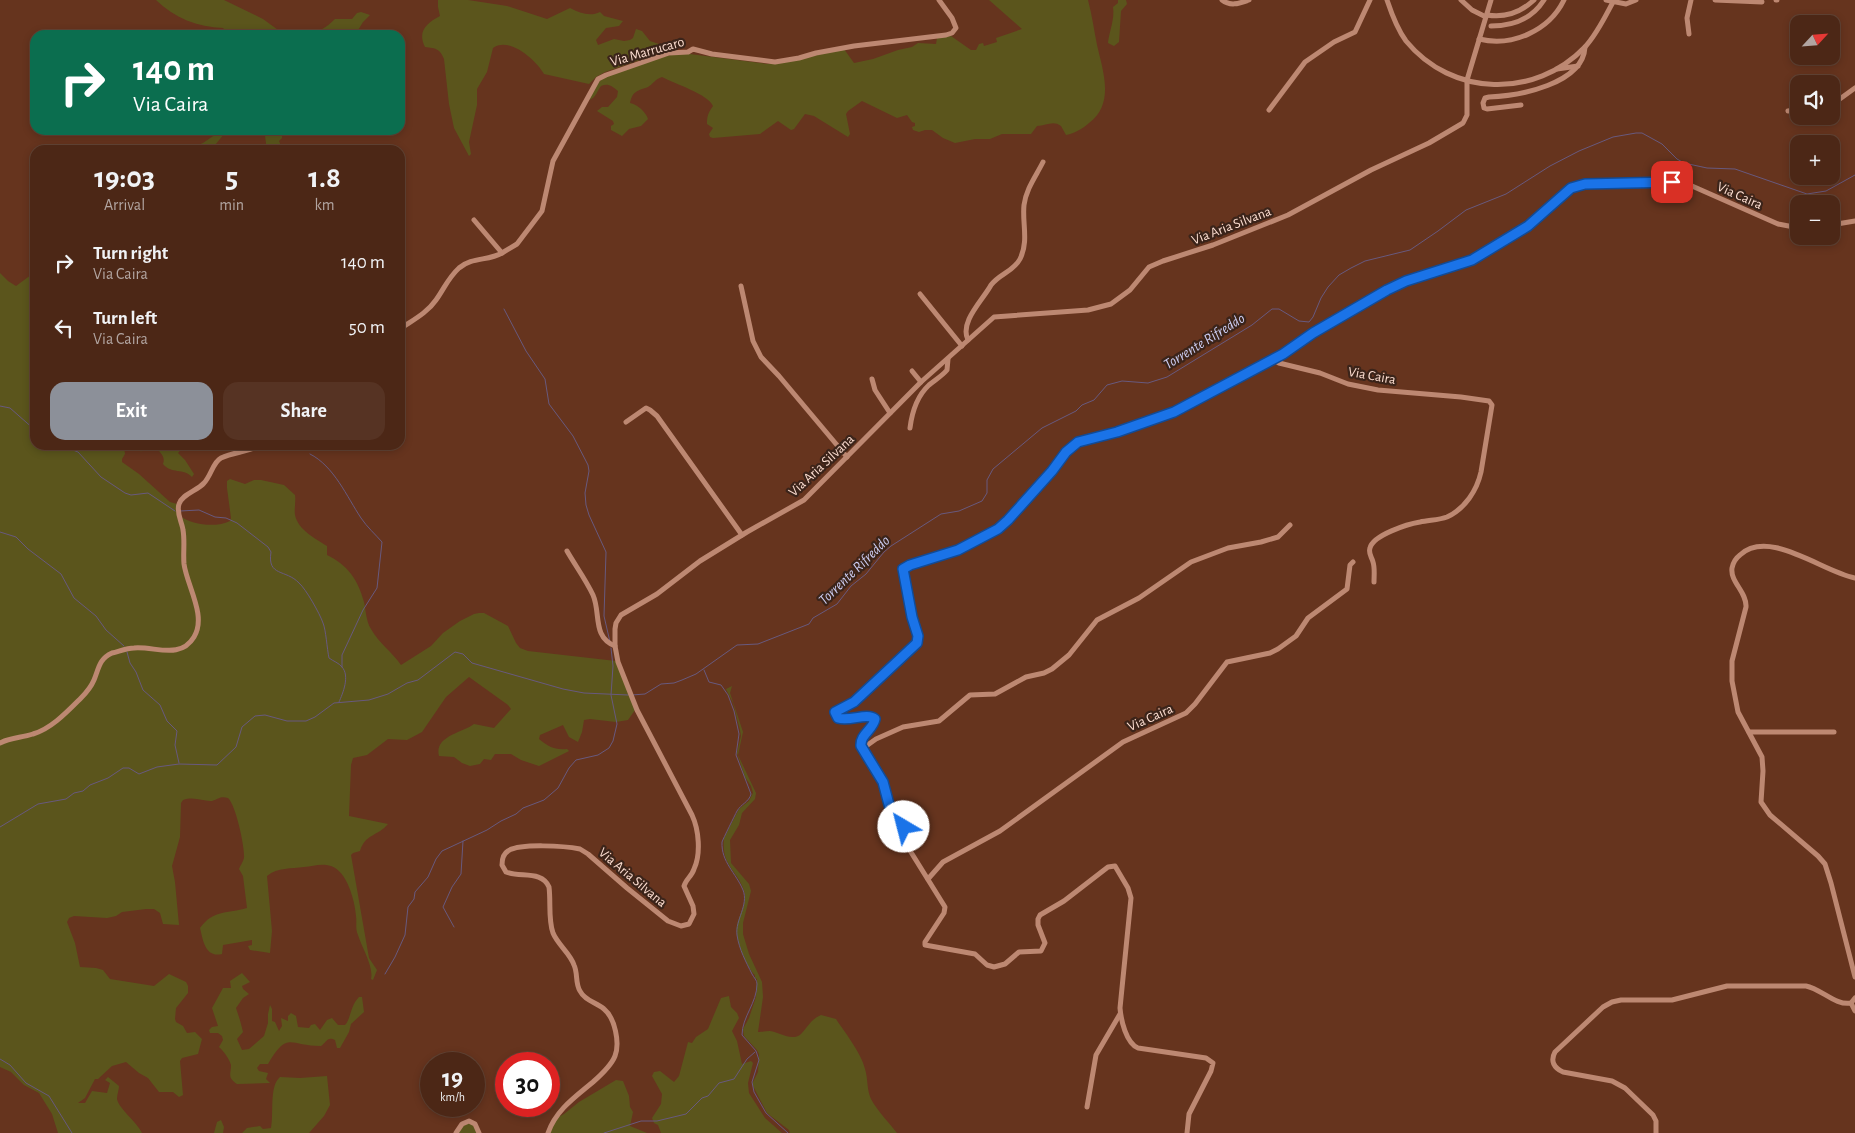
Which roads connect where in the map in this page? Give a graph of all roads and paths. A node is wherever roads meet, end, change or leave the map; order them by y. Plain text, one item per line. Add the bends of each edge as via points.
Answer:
1 (939, 0) edge
2 (1222, 0) edge
3 (1249, 0) edge
4 (1370, 0) edge
5 (1387, 0) edge
6 (1460, 0) edge
7 (1491, 0) edge
8 (1534, 0) edge
9 (1544, 0) edge
10 (1562, 0) edge
11 (1606, 0) edge
12 (1636, 0) edge
13 (1691, 0) edge
14 (1715, 0) edge
15 (1725, 0) edge
16 (1613, 2) junction
17 (1762, 2) dead end
18 (1486, 16) junction
19 (1491, 26) dead end
20 (1689, 34) dead end
21 (1480, 38) junction
22 (1585, 46) junction
23 (1579, 66) junction
24 (1556, 68) junction
25 (1468, 80) junction
26 (1855, 88) edge
27 (1840, 99) edge
28 (1521, 105) dead end
29 (1269, 110) dead end
30 (1043, 162) dead end
31 (474, 220) dead end
32 (1855, 221) edge
33 (1840, 224) edge
34 (1790, 226) edge
35 (502, 253) junction
36 (741, 286) dead end
37 (920, 294) dead end
38 (405, 325) edge
39 (968, 340) junction
40 (962, 346) junction
41 (948, 359) junction
42 (1272, 359) junction
43 (912, 371) dead end
44 (872, 379) dead end
45 (921, 382) junction
46 (890, 413) junction
47 (626, 422) dead end
48 (910, 428) dead end
49 (250, 450) edge
50 (847, 457) junction
51 (1290, 525) dead end
52 (742, 535) junction
53 (567, 551) dead end
54 (1353, 562) dead end
55 (1855, 578) edge
56 (1374, 582) dead end
57 (615, 646) junction
58 (1748, 732) junction
59 (1834, 732) dead end
60 (0, 743) edge
61 (862, 749) junction
62 (928, 879) junction
63 (1855, 978) edge
64 (1853, 1001) edge
65 (1855, 1011) edge
66 (1120, 1014) junction
67 (1087, 1107) dead end
68 (456, 1133) edge
69 (479, 1133) edge
70 (548, 1133) edge
71 (1187, 1133) edge
72 (1656, 1133) edge

1 - 35 street, Via Marrucaro via 956,28 946,35 854,46 775,62 694,49 669,53 598,79 553,161 542,211 517,244
2 - 3 street via 1237,4
4 - 29 street via 1355,32 1305,62
5 - 25 street via 1393,19 1414,49 1440,69
6 - 18 street
7 - 18 street
8 - 18 street via 1512,14
9 - 19 street via 1529,16 1505,26
10 - 21 street via 1552,18 1532,33 1506,41
11 - 16 street
12 - 16 street via 1626,4
13 - 20 street via 1687,18
14 - 15 street
15 - 17 street
16 - 22 street
18 - 21 street
21 - 25 street
22 - 23 street
22 - 24 street
23 - 24 street
23 - 28 street via 1541,88 1483,100 1487,109
24 - 25 street via 1531,80 1499,86
25 - 39 street, Via Aria Silvana via 1467,115 1463,123 1429,144 1371,170 1288,215 1149,267 1130,290 1111,304 1088,310 994,317
26 - 27 street
30 - 39 street via 1026,194 1026,233 1019,261 991,285 970,319 966,330
31 - 35 street
32 - 33 street
34 - 42 street, Via Caira via 1683,183 1579,185 1567,191 1528,226 1478,257 1387,290
35 - 38 street, Via Marrucaro via 460,267 446,281 427,310
36 - 50 street via 754,341 762,357
37 - 40 street
39 - 40 street, Via Aria Silvana
40 - 41 street, Via Aria Silvana
41 - 45 street, Via Aria Silvana
41 - 48 street, Via Aria Silvana via 947,370 918,399
42 - 56 street, Via Caira via 1279,364 1320,373 1348,384 1378,390 1460,396 1489,401 1492,405 1479,482 1470,498 1446,517 1418,522 1386,533 1375,541 1369,552
42 - 61 street, Via Caira via 1174,412 1078,442 998,529 958,550 903,569 917,643 854,702 835,712 844,720 868,716 875,719 861,740
43 - 45 street
44 - 46 street
45 - 46 street, Via Aria Silvana
46 - 50 street, Via Aria Silvana
47 - 52 street via 646,408 657,416
49 - 60 street via 220,458 204,483 179,504 184,534 184,566 198,616 196,632 191,640 174,651 136,648 108,655 100,662 85,694 57,720 34,734
50 - 52 street, Via Aria Silvana via 804,500
51 - 61 street via 1278,537 1228,548 1191,562 1139,598 1103,615 1069,655 1044,673 1026,677 995,694 970,695 939,721 903,727
52 - 57 street, Via Aria Silvana via 623,613 616,623
53 - 57 street, Via Aria Silvana via 594,596 597,624 609,644
54 - 62 street, Via Caira via 1347,589 1308,618 1296,636 1284,645 1270,653 1227,662 1186,713 1123,742 1000,831 943,862
55 - 58 street via 1837,574 1778,548 1756,547 1737,558 1733,575 1746,602 1732,661 1732,681 1738,712
57 - 70 street, Via Aria Silvana via 637,710 698,828 695,868 684,886 694,910 691,922 686,926 668,920 580,849 521,846 507,851 502,860 506,872 538,877 547,882 554,933 573,962 581,993 606,1011 616,1036 617,1051 613,1061 564,1106
58 - 59 street
58 - 63 street via 1762,756 1761,798 1764,807 1818,856 1828,870
61 - 62 street via 883,782 891,812 903,825 909,849
62 - 66 street via 945,909 926,945 975,954 987,965 998,967 1019,952 1042,951 1045,943 1038,925 1040,915 1108,867 1115,866 1130,891 1131,901
64 - 65 street
64 - 72 street via 1847,1004 1840,1002 1806,986 1738,985 1721,986 1678,999 1621,1000 1603,1007 1555,1052 1553,1063 1563,1072 1604,1078 1619,1084 1653,1114
66 - 67 street via 1096,1055
66 - 71 street via 1129,1040 1136,1047 1206,1058 1212,1062 1213,1068 1189,1114
68 - 69 street via 462,1124 469,1121 475,1124

